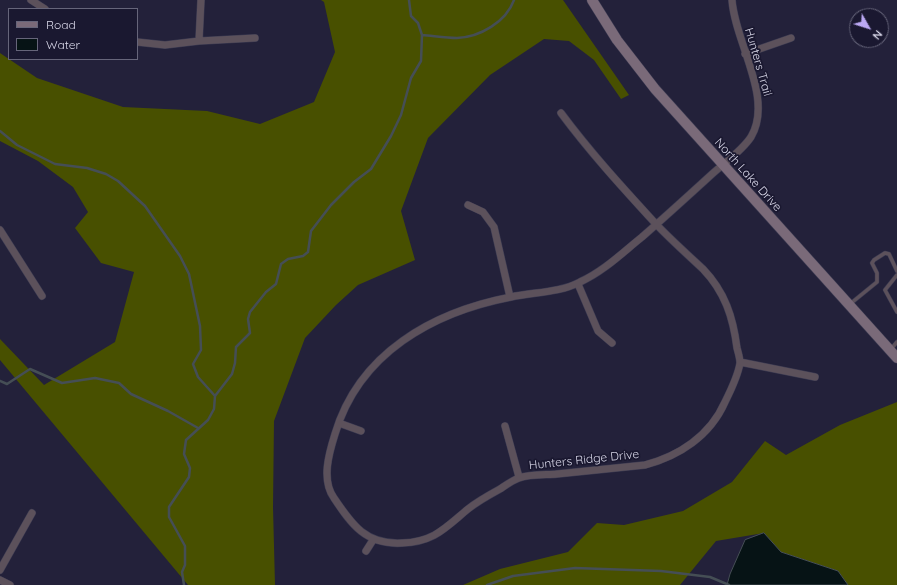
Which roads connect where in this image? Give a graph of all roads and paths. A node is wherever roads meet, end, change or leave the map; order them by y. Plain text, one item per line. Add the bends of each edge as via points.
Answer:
1 (31, 0) edge
2 (201, 0) edge
3 (592, 0) edge
4 (732, 0) edge
5 (43, 8) edge
6 (255, 38) dead end
7 (791, 38) dead end
8 (199, 41) junction
9 (138, 42) edge
10 (745, 54) junction
11 (561, 112) dead end
12 (722, 165) junction
13 (468, 205) dead end
14 (656, 225) junction
15 (0, 230) edge
16 (897, 271) edge
17 (897, 275) edge
18 (578, 284) junction
19 (42, 296) dead end
20 (510, 297) junction
21 (849, 304) junction
22 (897, 312) edge
23 (897, 342) edge
24 (612, 343) dead end
25 (890, 350) junction
26 (897, 358) edge
27 (740, 362) junction
28 (815, 377) dead end
29 (339, 422) junction
30 (505, 426) dead end
31 (361, 431) dead end
32 (519, 478) junction
33 (32, 513) dead end
34 (373, 540) junction
35 (366, 551) dead end
36 (0, 570) edge
37 (0, 580) edge
38 (10, 585) edge

1 - 5 street
2 - 8 street
3 - 12 main road, North Lake Drive via 617,40 655,89
4 - 10 street, Hunters Trail via 734,18
6 - 8 street
7 - 10 street
8 - 9 street via 165,45
10 - 12 street, Hunters Trail via 759,97 758,118 746,144
11 - 14 street, Hunters Ridge Drive via 601,165
12 - 14 street, Hunters Ridge Drive
12 - 21 main road, North Lake Drive
13 - 20 street via 482,212 494,227
14 - 18 street, Hunters Ridge Drive via 618,258
14 - 27 street, Hunters Ridge Drive via 704,270 719,289 732,317
15 - 19 street
16 - 21 lane via 889,254 885,253 874,260 872,263 878,279 875,286
17 - 22 lane via 885,290
18 - 20 street, Hunters Ridge Drive
18 - 24 street via 598,331
20 - 29 street, Hunters Ridge Drive via 451,314 418,329 402,340 365,376
21 - 25 main road, North Lake Drive
23 - 25 lane
25 - 26 main road, North Lake Drive
27 - 28 street
27 - 32 street, Hunters Ridge Drive via 730,392 717,417 695,441 675,454 645,465
29 - 31 street
29 - 34 street, Hunters Ridge Drive via 328,464 331,493 358,529
30 - 32 street
32 - 34 street, Hunters Ridge Drive via 481,500 436,536 407,543
33 - 36 street
34 - 35 street
37 - 38 street

